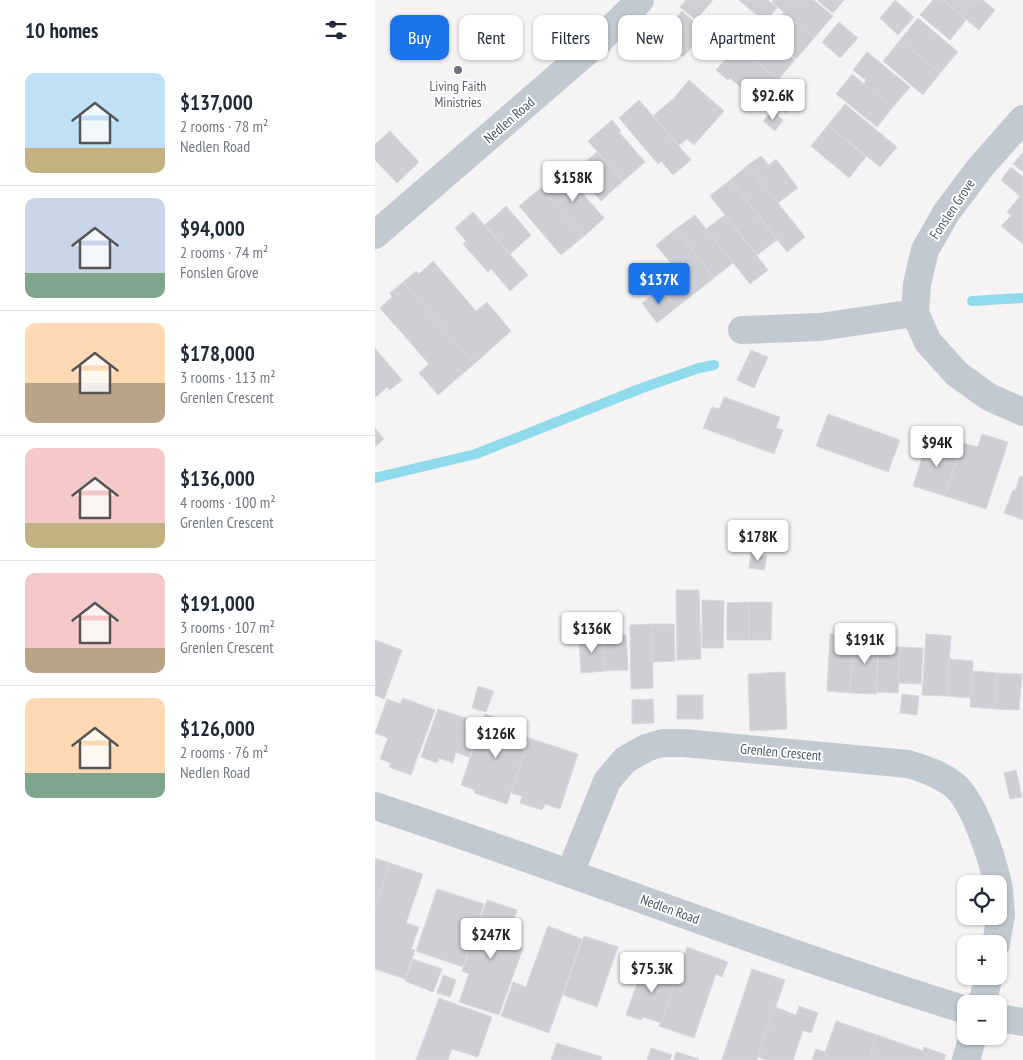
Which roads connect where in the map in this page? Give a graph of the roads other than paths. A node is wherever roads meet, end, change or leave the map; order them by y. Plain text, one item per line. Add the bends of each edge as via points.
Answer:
1 (640, 0) edge
2 (1023, 119) edge
3 (375, 235) edge
4 (915, 313) junction
5 (742, 330) dead end
6 (1023, 412) edge
7 (375, 806) edge
8 (570, 873) junction
9 (996, 875) edge
10 (957, 1007) edge
11 (1007, 1019) edge
12 (1023, 1022) edge
13 (970, 1045) edge
14 (966, 1060) edge

1 - 3 street, Nedlen Road via 598,42
2 - 4 street, Fonslen Grove via 946,213 925,250 917,284
4 - 5 street via 821,327
4 - 6 street, Fonslen Grove via 928,342 957,374 989,397
7 - 8 street, Nedlen Road
8 - 9 street, Grenlen Crescent via 607,781 625,760 662,743 684,743 908,764 933,772 955,786 972,810
8 - 10 street, Nedlen Road
11 - 12 street
13 - 14 street

